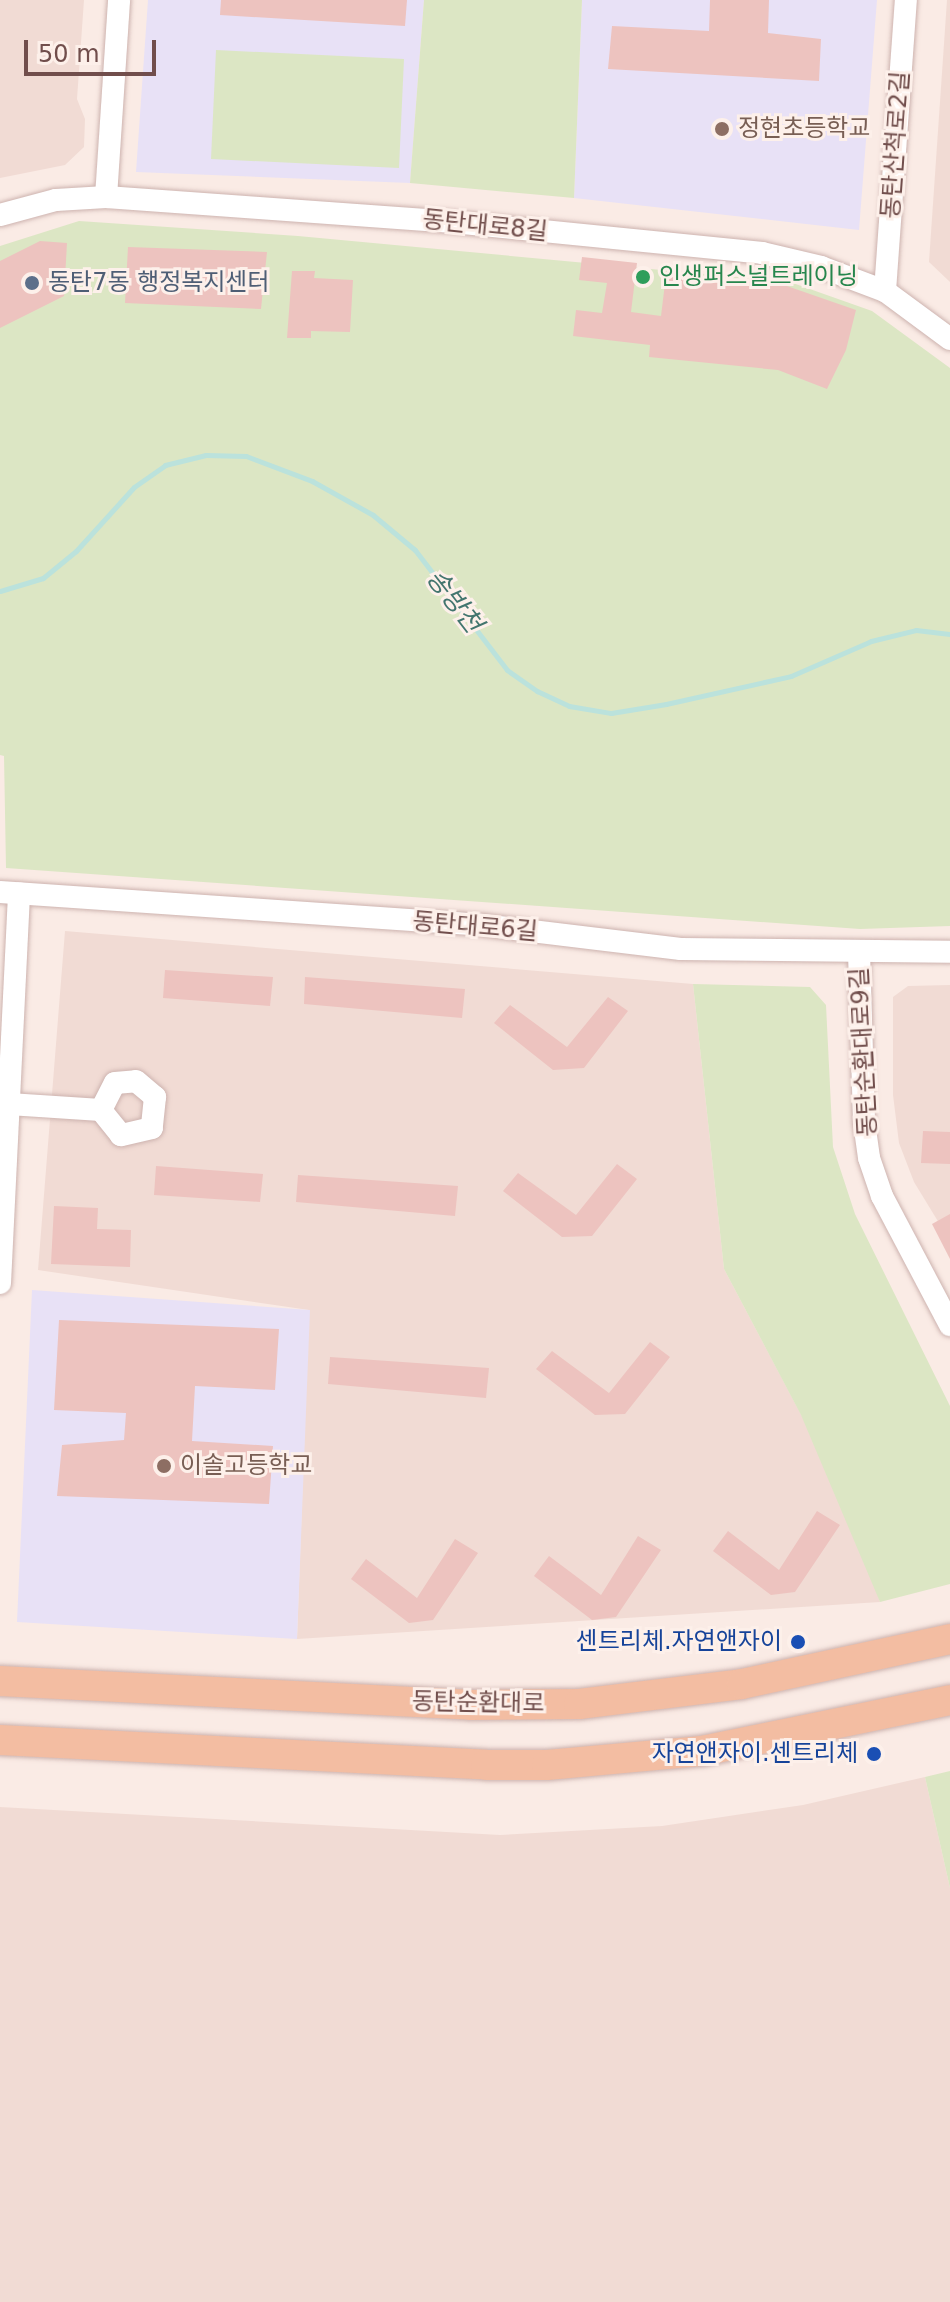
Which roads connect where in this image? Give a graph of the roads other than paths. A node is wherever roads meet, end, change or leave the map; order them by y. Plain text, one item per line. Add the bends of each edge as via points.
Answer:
1 (119, 0) edge
2 (906, 0) edge
3 (106, 197) junction
4 (0, 215) edge
5 (885, 291) junction
6 (950, 339) edge
7 (10, 893) edge
8 (859, 952) junction
9 (950, 952) edge
10 (9, 1104) junction
11 (101, 1110) dead end
12 (0, 1283) edge
13 (950, 1325) edge
14 (950, 1639) edge
15 (0, 1681) edge
16 (950, 1691) edge
17 (950, 1700) edge
18 (897, 1712) junction
19 (0, 1740) edge

1 - 3 street
2 - 5 street, 동탄산척로2길
3 - 4 street, 동탄대로8길 via 56,200
3 - 5 street, 동탄대로8길 via 443,221 762,253 808,263
5 - 6 street, 동탄대로8길
7 - 8 street, 동탄대로6길 via 482,925 681,949
7 - 10 street
8 - 9 street, 동탄대로6길
8 - 13 street, 동탄순환대로9길 via 869,1158 882,1196
10 - 11 street
10 - 12 street
14 - 15 main road, 동탄순환대로 via 742,1684 579,1704 471,1705
16 - 18 main road
17 - 18 main road
18 - 19 main road via 702,1751 547,1765

